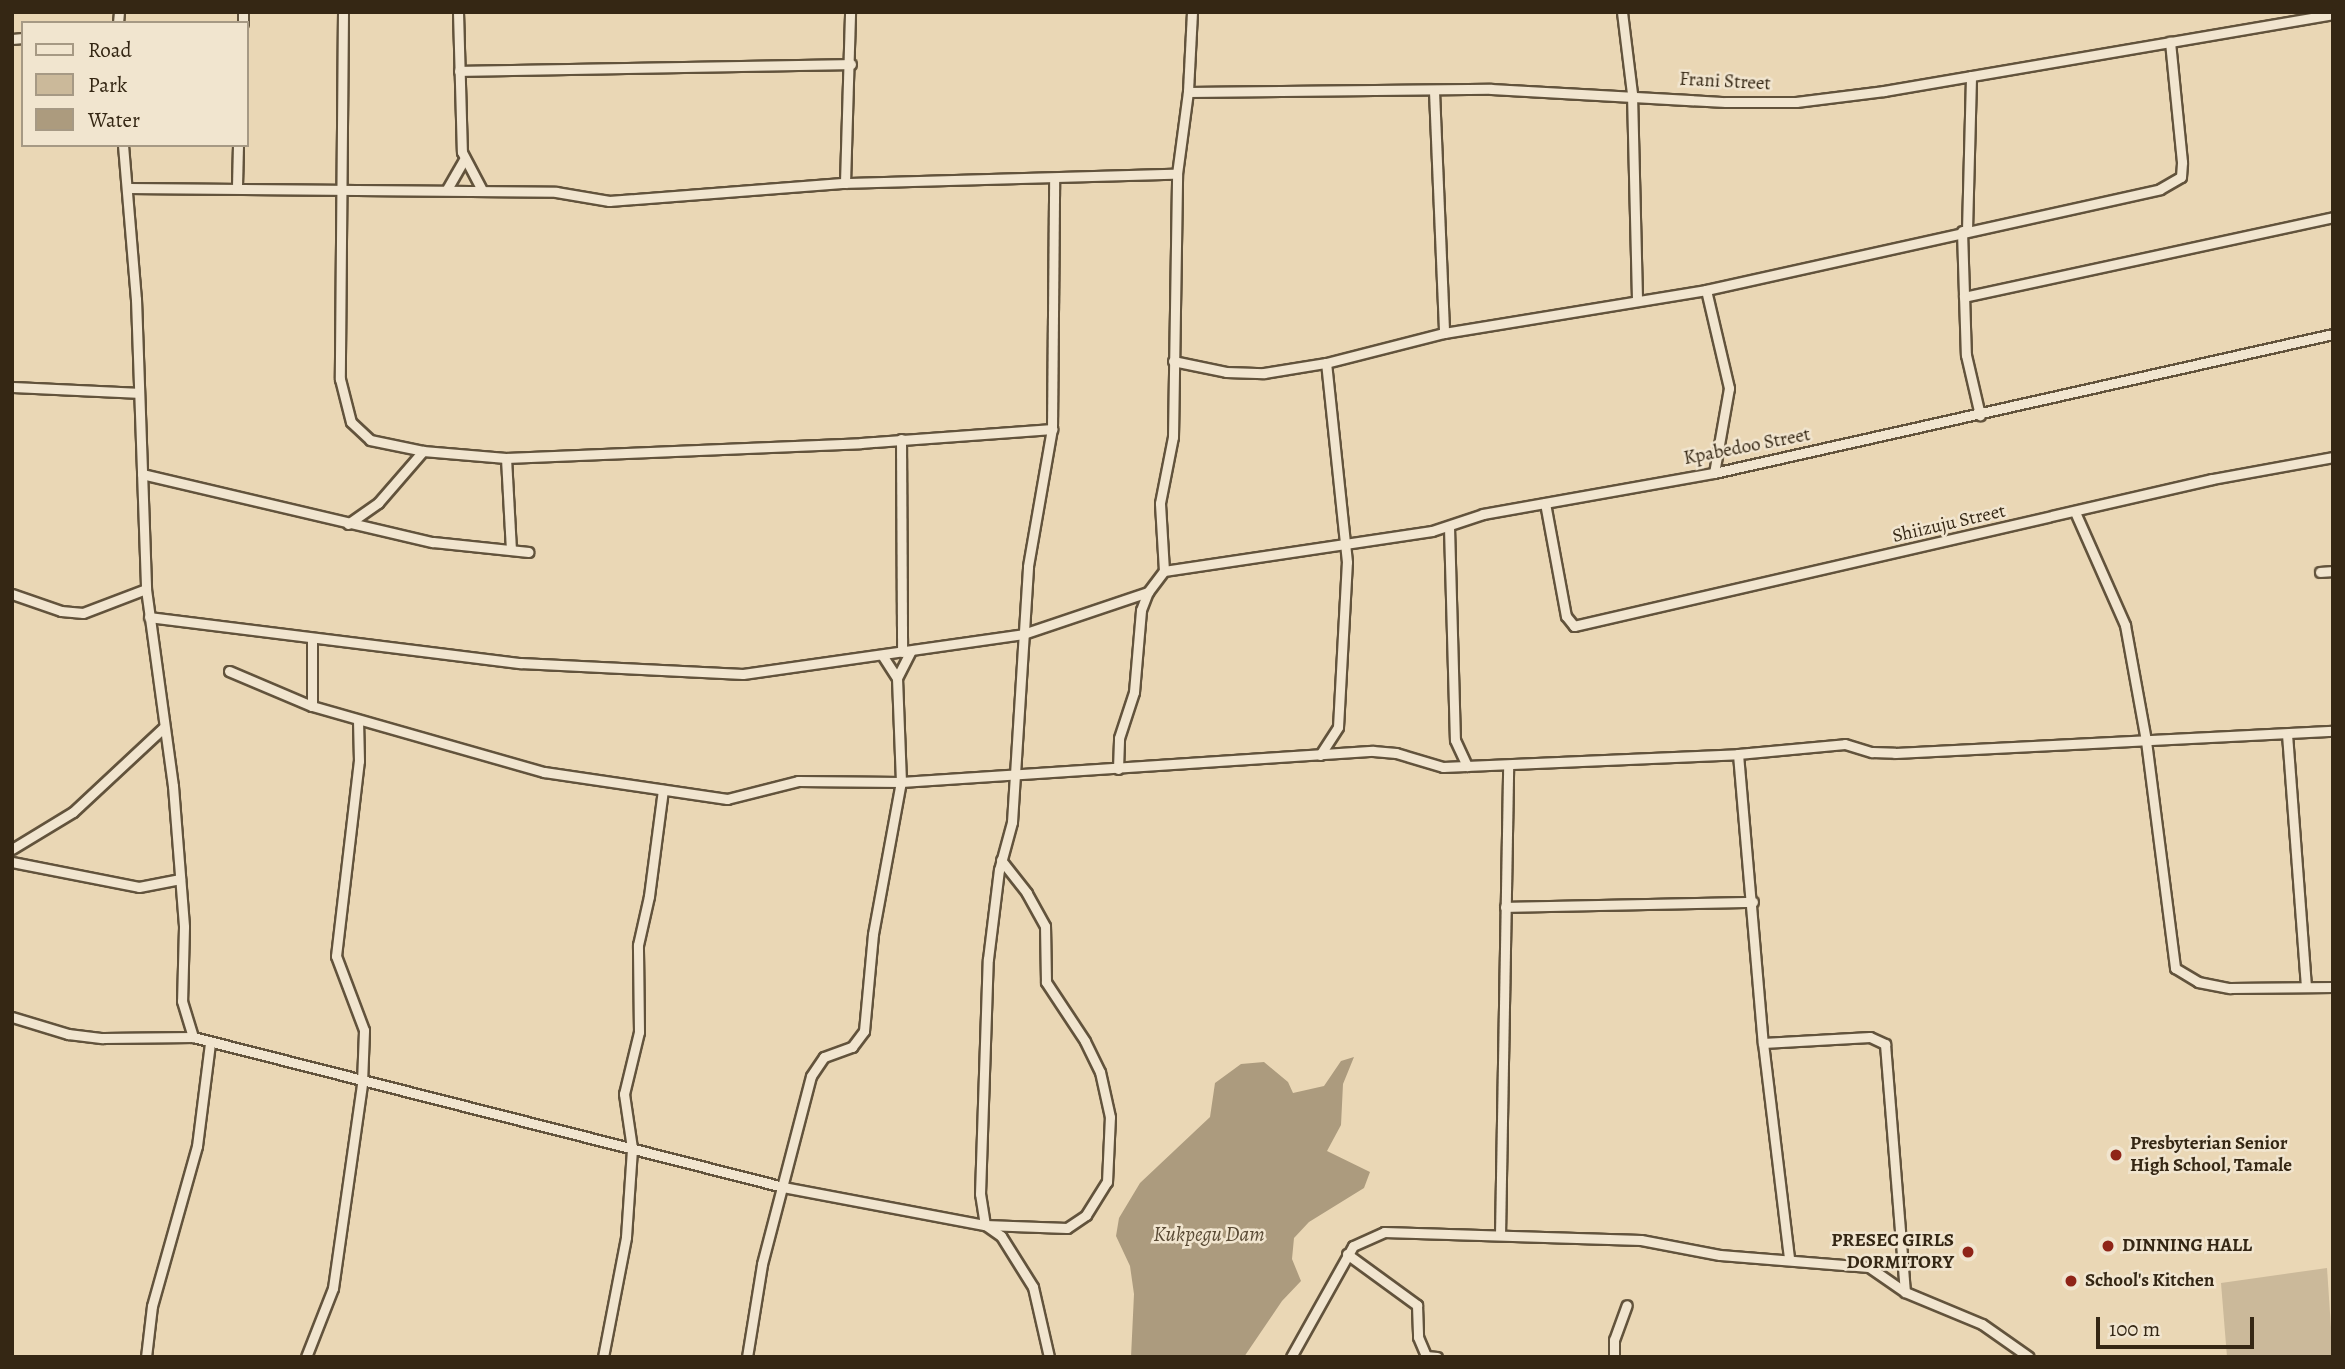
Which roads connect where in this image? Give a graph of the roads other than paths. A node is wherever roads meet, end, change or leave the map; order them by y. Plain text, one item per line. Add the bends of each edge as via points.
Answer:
1 (343, 12) edge
2 (458, 12) edge
3 (850, 12) edge
4 (1192, 12) edge
5 (1622, 12) edge
6 (2333, 14) edge
7 (2296, 15) edge
8 (2170, 42) junction
9 (851, 64) junction
10 (458, 71) junction
11 (1970, 76) junction
12 (1434, 91) junction
13 (1188, 92) junction
14 (1632, 94) junction
15 (123, 147) edge
16 (238, 147) edge
17 (464, 160) junction
18 (1177, 174) junction
19 (1054, 178) junction
20 (845, 183) junction
21 (237, 186) junction
22 (341, 187) junction
23 (128, 188) junction
24 (447, 189) junction
25 (482, 190) junction
26 (2333, 217) edge
27 (1964, 231) junction
28 (1706, 290) junction
29 (1964, 298) junction
30 (1637, 299) junction
31 (1444, 334) junction
32 (2333, 334) edge
33 (1173, 361) junction
34 (1326, 363) junction
35 (12, 387) edge
36 (137, 393) junction
37 (1980, 415) junction
38 (1052, 429) junction
39 (901, 439) junction
40 (423, 451) junction
41 (2333, 457) edge
42 (506, 458) junction
43 (1714, 473) junction
44 (142, 474) junction
45 (1545, 503) junction
46 (2075, 512) junction
47 (348, 524) junction
48 (1449, 527) junction
49 (1346, 540) junction
50 (511, 550) junction
51 (528, 552) dead end
52 (1164, 571) junction
53 (2333, 571) edge
54 (2320, 572) dead end
55 (146, 589) junction
56 (1148, 592) junction
57 (12, 594) edge
58 (149, 617) junction
59 (1023, 634) junction
60 (312, 638) junction
61 (906, 652) junction
62 (882, 655) junction
63 (229, 671) dead end
64 (897, 678) junction
65 (312, 706) junction
66 (358, 720) junction
67 (163, 728) junction
68 (2333, 731) edge
69 (2287, 734) junction
70 (2146, 741) junction
71 (1738, 754) junction
72 (1321, 755) junction
73 (1467, 766) junction
74 (1507, 766) junction
75 (1118, 769) junction
76 (1012, 774) junction
77 (901, 782) junction
78 (663, 790) junction
79 (12, 849) edge
80 (1001, 860) junction
81 (12, 863) edge
82 (180, 879) junction
83 (1752, 902) junction
84 (1505, 907) junction
85 (2306, 984) junction
86 (2333, 987) edge
87 (12, 1017) edge
88 (193, 1037) junction
89 (210, 1043) junction
90 (1763, 1043) junction
91 (362, 1083) junction
92 (632, 1148) junction
93 (783, 1187) junction
94 (985, 1225) junction
95 (1500, 1235) junction
96 (1347, 1254) junction
97 (1789, 1259) junction
98 (1905, 1292) junction
99 (1627, 1305) dead end
100 (146, 1357) edge
101 (306, 1357) edge
102 (603, 1357) edge
103 (747, 1357) edge
104 (1049, 1357) edge
105 (1291, 1357) edge
106 (1437, 1357) edge
107 (1614, 1357) edge
108 (2029, 1357) edge

1 - 22 street
2 - 10 street
3 - 9 street
4 - 13 street
5 - 14 street
6 - 7 street, Frani Street
7 - 8 street, Frani Street
8 - 11 street, Frani Street
8 - 27 street via 2182,162 2181,177 2174,184
9 - 10 street
9 - 20 street
10 - 17 street
11 - 14 street, Frani Street via 1796,102
11 - 27 street
12 - 13 street, Frani Street
12 - 14 street, Frani Street
12 - 31 street
13 - 18 street
14 - 30 street
15 - 23 street
16 - 21 street
17 - 24 street
17 - 25 street
18 - 19 street
18 - 33 street
19 - 20 street
19 - 38 street
20 - 25 street via 609,201 556,192
21 - 22 street
21 - 23 street
22 - 24 street
22 - 40 street via 340,379 345,410 358,433 370,440
23 - 36 street
24 - 25 street
26 - 29 street
27 - 28 street
27 - 29 street
28 - 30 street
28 - 43 street via 1729,388
29 - 37 street via 1969,377
30 - 31 street
31 - 34 street
32 - 37 street, Kpabedoo Street
33 - 34 street via 1226,372 1264,373
33 - 52 street via 1173,437 1160,503
34 - 49 street
35 - 36 street
36 - 44 street
37 - 43 street, Kpabedoo Street
38 - 39 street
38 - 59 street via 1028,566
39 - 42 street
39 - 61 street
40 - 42 street
40 - 47 street via 379,503
41 - 46 street, Shiizuju Street via 2212,479
42 - 50 street
43 - 45 street, Kpabedoo Street
44 - 47 street
44 - 55 street
45 - 46 street, Shiizuju Street via 1566,616 1574,626
45 - 48 street, Kpabedoo Street via 1483,514
46 - 70 street via 2125,625
47 - 50 street via 433,542
48 - 49 street, Kpabedoo Street
48 - 73 street via 1455,740
49 - 52 street, Kpabedoo Street via 1231,564
49 - 72 street via 1341,702 1338,727
50 - 51 street
52 - 56 street
53 - 54 street
55 - 57 street via 83,613 61,611
55 - 58 street
56 - 59 street
56 - 75 street via 1139,626 1131,704 1119,738
58 - 60 street
58 - 67 street
59 - 61 street
59 - 76 street
60 - 62 street via 520,663 681,674 785,671
60 - 65 street
61 - 62 street
61 - 64 street
62 - 64 street
63 - 65 street
64 - 77 street
65 - 66 street
66 - 78 street via 544,772
66 - 91 street via 359,761 336,956 364,1030
67 - 79 street via 73,812
67 - 82 street
68 - 69 street
69 - 70 street
69 - 85 street
70 - 71 street via 1895,753 1845,744
70 - 85 street via 2175,968 2198,982 2230,988
71 - 74 street
71 - 83 street
72 - 73 street via 1385,751 1433,767
72 - 75 street
73 - 74 street
74 - 84 street
75 - 76 street
76 - 77 street
76 - 80 street via 1012,822
77 - 78 street via 798,781 727,799
77 - 93 street via 874,925 864,1031 852,1047 824,1057 811,1076
78 - 92 street via 638,945 639,1031 624,1094
80 - 94 street via 987,995 980,1194
80 - 94 street via 1027,892 1045,926 1046,982 1100,1072 1110,1117 1111,1154 1107,1182 1086,1215 1067,1228
81 - 82 street via 139,887
82 - 88 street via 182,1001
83 - 84 street
83 - 90 street
84 - 95 street
85 - 86 street
87 - 88 street via 68,1034 103,1038
88 - 89 street
89 - 91 street
89 - 100 street via 197,1146 152,1306
90 - 97 street
90 - 98 street via 1870,1037 1885,1044
91 - 92 street
91 - 101 street via 333,1288
92 - 93 street
92 - 102 street via 626,1237
93 - 94 street
93 - 103 street via 762,1264
94 - 104 street via 1001,1236 1033,1287
95 - 96 street via 1384,1232 1362,1238
95 - 97 street via 1641,1240 1720,1255
96 - 105 street
96 - 106 street via 1417,1305 1418,1337 1426,1356
97 - 98 street via 1869,1267
98 - 108 street via 1982,1324
99 - 107 street via 1614,1340

